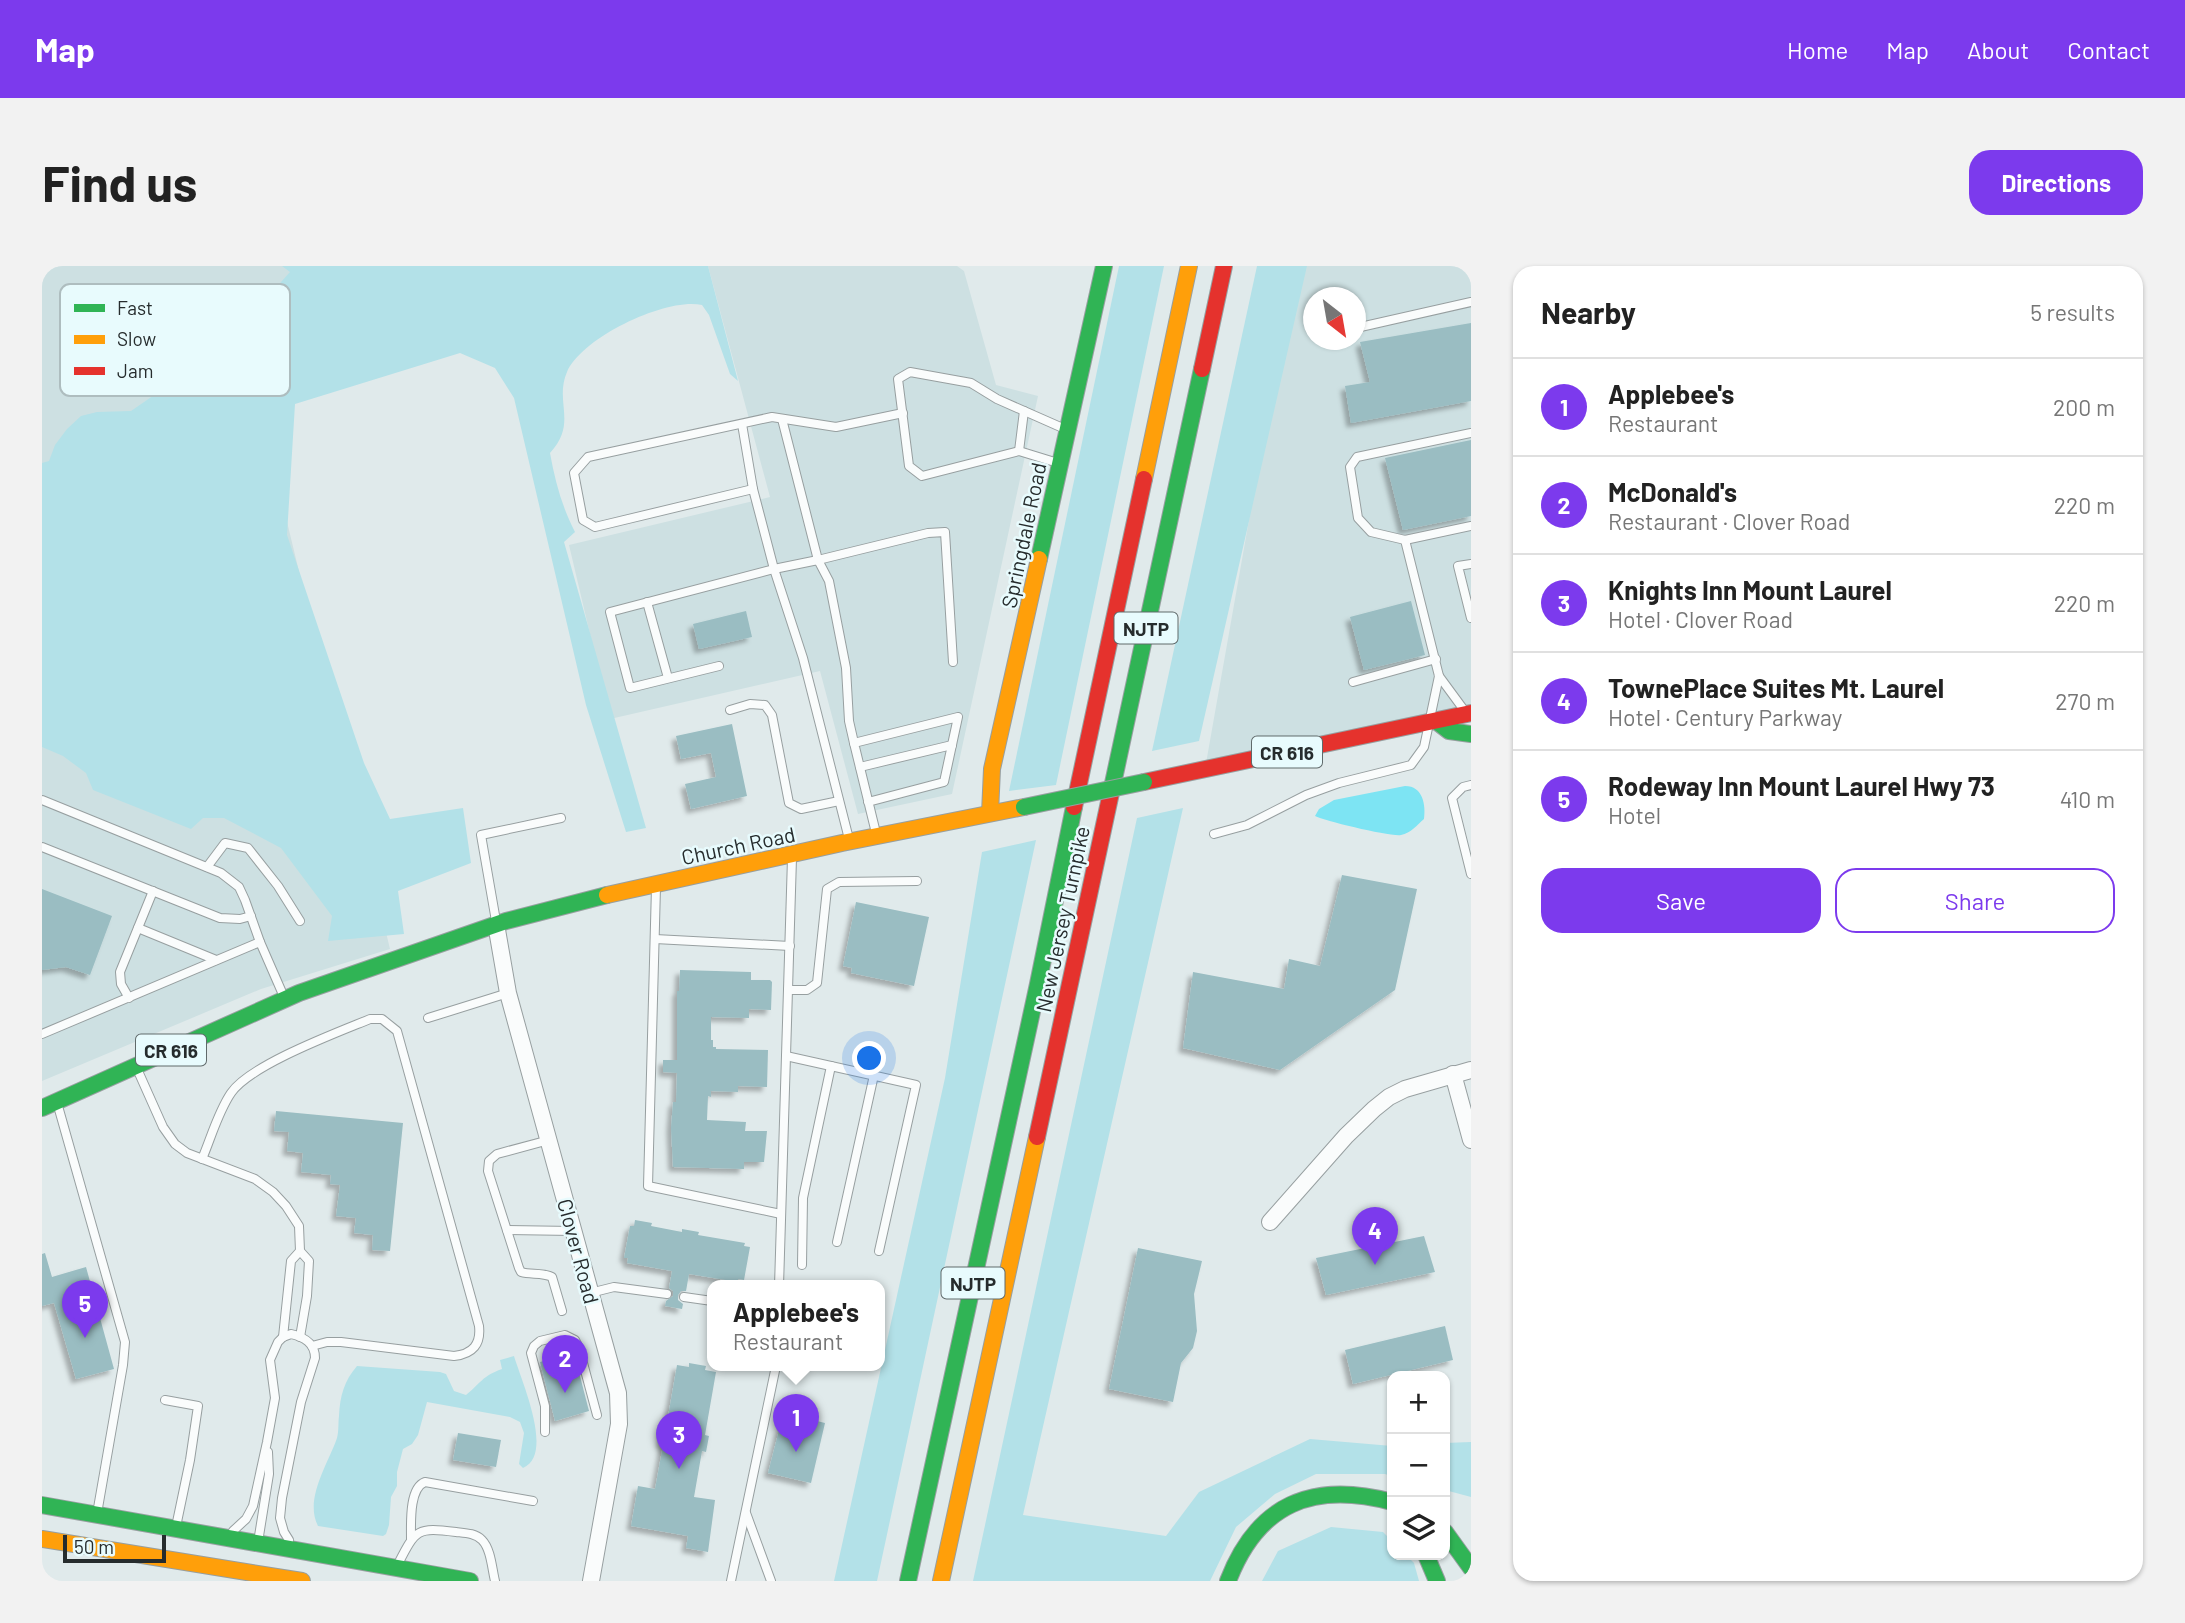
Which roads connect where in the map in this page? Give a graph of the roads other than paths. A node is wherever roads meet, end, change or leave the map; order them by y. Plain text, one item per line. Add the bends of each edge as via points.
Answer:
1 (1104, 266) edge
2 (1189, 266) edge
3 (1224, 266) edge
4 (1471, 302) edge
5 (1366, 326) edge
6 (1024, 411) junction
7 (902, 413) junction
8 (782, 419) junction
9 (742, 424) junction
10 (1068, 430) junction
11 (1471, 433) edge
12 (1020, 451) junction
13 (1060, 464) junction
14 (753, 489) junction
15 (1471, 526) edge
16 (1405, 540) junction
17 (818, 560) junction
18 (1471, 564) edge
19 (774, 569) junction
20 (647, 602) junction
21 (1471, 618) edge
22 (1436, 659) junction
23 (953, 662) dead end
24 (719, 666) dead end
25 (1439, 676) junction
26 (668, 678) junction
27 (1353, 682) dead end
28 (730, 710) dead end
29 (1469, 714) edge
30 (1433, 721) junction
31 (1471, 734) edge
32 (854, 743) junction
33 (952, 745) junction
34 (860, 767) junction
35 (1471, 785) edge
36 (42, 800) edge
37 (839, 802) junction
38 (868, 802) junction
39 (990, 813) junction
40 (561, 818) dead end
41 (1214, 834) dead end
42 (1466, 835) edge
43 (877, 836) junction
44 (849, 842) junction
45 (42, 847) edge
46 (793, 855) junction
47 (207, 867) junction
48 (1471, 874) edge
49 (917, 881) dead end
50 (656, 884) junction
51 (153, 891) junction
52 (251, 916) junction
53 (300, 922) dead end
54 (496, 924) junction
55 (138, 928) junction
56 (655, 939) junction
57 (260, 942) junction
58 (790, 946) junction
59 (216, 960) junction
60 (788, 990) junction
61 (508, 993) junction
62 (129, 998) junction
63 (285, 999) junction
64 (428, 1018) dead end
65 (42, 1034) edge
66 (786, 1056) junction
67 (135, 1065) junction
68 (831, 1066) junction
69 (1471, 1070) edge
70 (1453, 1074) junction
71 (874, 1075) junction
72 (47, 1101) edge
73 (549, 1140) junction
74 (1471, 1140) edge
75 (202, 1159) junction
76 (781, 1214) junction
77 (1270, 1222) dead end
78 (507, 1230) junction
79 (573, 1231) junction
80 (837, 1242) dead end
81 (300, 1251) junction
82 (879, 1251) dead end
83 (802, 1265) dead end
84 (779, 1280) edge
85 (590, 1293) junction
86 (667, 1294) dead end
87 (684, 1297) dead end
88 (707, 1300) edge
89 (562, 1311) dead end
90 (283, 1337) junction
91 (300, 1337) junction
92 (312, 1346) junction
93 (775, 1371) edge
94 (165, 1400) dead end
95 (597, 1415) dead end
96 (545, 1432) dead end
97 (267, 1442) junction
98 (533, 1501) dead end
99 (42, 1505) edge
100 (1387, 1509) edge
101 (745, 1510) junction
102 (1387, 1510) edge
103 (97, 1515) junction
104 (175, 1529) junction
105 (224, 1537) junction
106 (1450, 1538) edge
107 (42, 1539) edge
108 (411, 1539) junction
109 (258, 1543) junction
110 (280, 1547) junction
111 (297, 1550) junction
112 (1428, 1560) edge
113 (396, 1568) junction
114 (1471, 1568) edge
115 (252, 1577) edge
116 (274, 1578) edge
117 (302, 1581) edge
118 (470, 1581) edge
119 (495, 1581) edge
120 (592, 1581) edge
121 (732, 1581) edge
122 (771, 1581) edge
123 (908, 1581) edge
124 (941, 1581) edge
125 (1228, 1581) edge
126 (1242, 1581) edge
127 (1437, 1581) edge

1 - 10 main road, Springdale Road
2 - 123 main road, New Jersey Turnpike / NJTP via 1066,843 1043,985
3 - 124 main road, New Jersey Turnpike / NJTP via 1063,989
4 - 5 lane
6 - 7 lane via 971,383 910,372 898,379
6 - 10 lane
6 - 12 lane
7 - 8 lane via 835,427
7 - 12 lane via 909,466 922,476
8 - 9 lane
8 - 17 lane
9 - 14 lane
9 - 14 lane via 589,457 574,473 583,520 595,527
10 - 13 main road, Springdale Road
11 - 16 lane via 1357,457 1350,467 1358,518 1371,532
12 - 13 lane
13 - 39 main road, Springdale Road via 992,769
14 - 19 lane
15 - 16 lane
16 - 22 lane
17 - 19 lane
17 - 23 lane via 945,532
17 - 32 lane via 830,581
18 - 21 lane via 1458,566
19 - 20 lane
19 - 37 lane via 803,658
20 - 26 lane
20 - 26 lane via 610,612 630,688
22 - 25 lane
22 - 27 lane
24 - 26 lane
25 - 29 lane
25 - 30 lane
28 - 37 lane via 765,705 772,715 789,803 801,809
29 - 30 main road, Church Road / CR 616
30 - 31 main road via 1449,731
30 - 39 main road, Church Road / CR 616, bridge
30 - 41 lane via 1424,747 1411,765 1339,783 1247,825
32 - 33 lane via 958,718
32 - 34 lane
33 - 34 lane
33 - 38 lane via 944,782
34 - 38 lane
35 - 42 lane via 1452,797
36 - 47 lane
37 - 44 lane
38 - 43 lane
39 - 43 main road, Church Road / CR 616
40 - 54 lane via 481,835
42 - 48 lane
43 - 44 main road, Church Road / CR 616
44 - 46 main road, Church Road / CR 616
45 - 51 lane
46 - 50 main road, Church Road / CR 616
46 - 58 lane
47 - 52 lane via 239,887
47 - 53 lane via 225,844 248,848
49 - 60 lane via 839,883 827,889 817,983 807,990
50 - 54 main road, Church Road / CR 616
50 - 56 lane
51 - 52 lane via 220,918
51 - 55 lane
52 - 57 lane
54 - 61 street, Clover Road
54 - 63 main road, Church Road / CR 616
55 - 59 lane
55 - 62 lane via 120,972
56 - 58 lane
56 - 76 lane via 648,1186
57 - 59 lane
57 - 63 lane
58 - 60 lane
59 - 62 lane
60 - 66 lane
61 - 64 lane
61 - 73 street, Clover Road
62 - 65 lane
63 - 67 main road, Church Road / CR 616
66 - 68 lane
66 - 76 lane
67 - 72 main road, Church Road / CR 616
67 - 75 lane via 167,1135 179,1148
68 - 71 lane
68 - 83 lane via 803,1198
69 - 70 street
70 - 74 street
70 - 77 street via 1405,1089 1374,1109
71 - 80 lane
71 - 82 lane via 916,1085
72 - 103 lane via 125,1342
73 - 78 lane via 497,1154 489,1161
73 - 79 street, Clover Road
75 - 81 lane via 256,1179 281,1199 299,1228
75 - 92 lane via 230,1095 249,1075 370,1020 382,1019 397,1031 479,1326 479,1341 471,1351 454,1356 341,1342
76 - 84 lane
78 - 79 lane
78 - 89 lane via 521,1272 552,1278
79 - 85 street, Clover Road
81 - 90 lane via 291,1261
81 - 91 lane via 309,1261
85 - 86 lane via 614,1287
85 - 120 street, Clover Road via 620,1411
87 - 88 lane
90 - 91 lane
90 - 97 lane via 270,1360 275,1398
91 - 92 lane
92 - 111 lane via 314,1366 297,1420 280,1518
93 - 101 lane
94 - 104 lane via 198,1406
95 - 96 lane via 575,1340 565,1335 540,1341 531,1357 545,1406
97 - 105 lane via 250,1513
97 - 109 lane via 269,1474
98 - 108 lane via 425,1482 415,1490
99 - 103 main road
100 - 125 main road via 1343,1492 1292,1503 1252,1535
101 - 121 lane
101 - 122 lane
102 - 126 main road via 1319,1509 1292,1520 1265,1542
103 - 104 main road
104 - 105 main road
105 - 109 main road
106 - 114 main road
107 - 115 main road
108 - 113 lane
108 - 119 lane via 430,1528 472,1534 487,1549
109 - 110 main road
109 - 115 street
110 - 111 main road
110 - 116 street
111 - 113 main road
112 - 127 main road
113 - 118 main road
115 - 116 main road
116 - 117 main road

